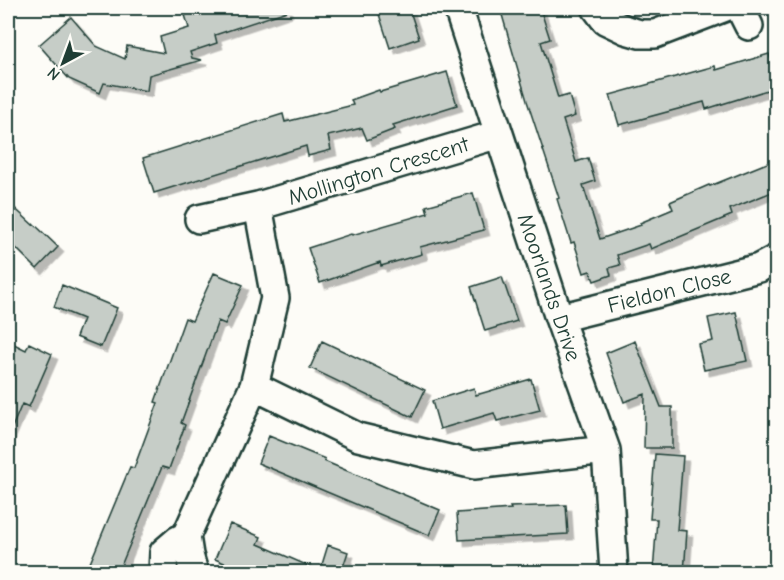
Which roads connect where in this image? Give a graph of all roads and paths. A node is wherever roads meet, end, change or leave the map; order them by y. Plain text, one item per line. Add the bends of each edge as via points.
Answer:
1 (458, 8) edge
2 (596, 8) edge
3 (723, 8) edge
4 (499, 134) junction
5 (258, 206) junction
6 (199, 219) dead end
7 (777, 259) edge
8 (559, 318) junction
9 (254, 386) junction
10 (606, 450) junction
11 (186, 536) junction
12 (163, 573) edge
13 (194, 573) edge
14 (614, 573) edge

1 - 4 street, Moorlands Drive
2 - 3 street via 605,20 626,30 655,34
4 - 5 street, Mollington Crescent
4 - 8 street, Moorlands Drive
5 - 6 street, Mollington Crescent
5 - 9 street, Mollington Crescent via 275,298
7 - 8 street, Fieldon Close via 759,268
8 - 10 street, Moorlands Drive
9 - 10 street via 358,437 474,465
9 - 11 street, Mollington Crescent
10 - 14 street, Moorlands Drive
11 - 12 street, Mollington Crescent via 164,552
11 - 13 street

